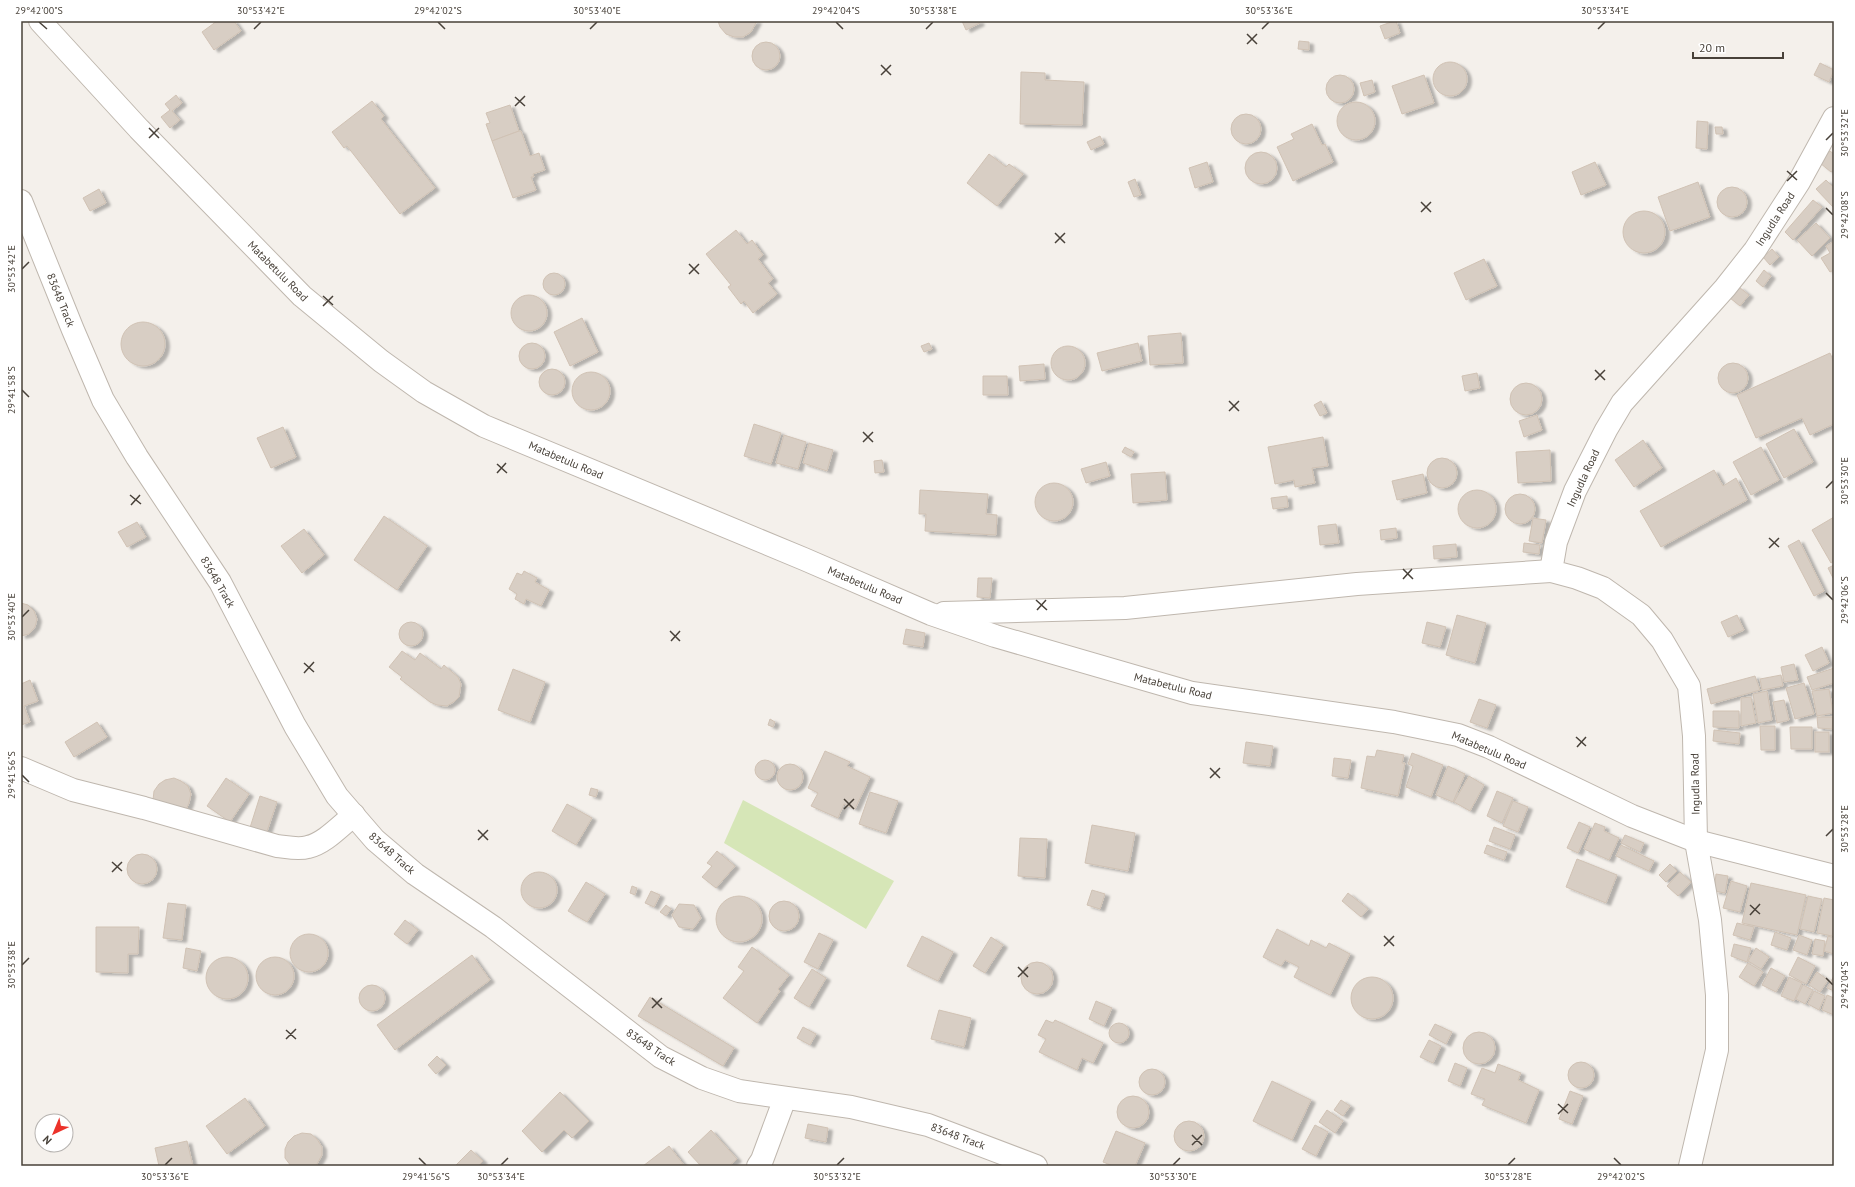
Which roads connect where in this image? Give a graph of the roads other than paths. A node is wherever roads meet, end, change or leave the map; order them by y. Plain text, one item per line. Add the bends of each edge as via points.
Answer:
1 (40, 21) edge
2 (1834, 118) edge
3 (21, 201) edge
4 (1552, 571) junction
5 (931, 614) junction
6 (21, 768) edge
7 (354, 815) junction
8 (1696, 841) junction
9 (1834, 876) edge
10 (784, 1098) junction
11 (758, 1166) edge
12 (1036, 1166) edge
13 (1690, 1166) edge

1 - 5 street, Matabetulu Road via 139,129 302,296 381,361 424,392 484,426
2 - 4 street, Ingudla Road via 1799,182 1755,250 1721,294 1622,403 1575,491 1556,542
3 - 7 street, 83648 Track via 103,400 137,457 220,582 295,726 337,796
4 - 5 street via 1357,584 1125,608
4 - 8 street, Ingudla Road via 1603,588 1641,615 1662,640 1689,686 1694,736
5 - 8 street, Matabetulu Road via 1002,638 1192,693 1394,722 1458,735 1632,816
6 - 7 street via 73,790 277,846 308,847 325,839
7 - 10 street, 83648 Track via 375,840 415,874 493,927 661,1056 702,1078 739,1091
8 - 9 street, Matabetulu Road
8 - 13 street, Ingudla Road via 1710,920 1718,995 1717,1050
10 - 11 street
10 - 12 street, 83648 Track via 851,1107 928,1125

